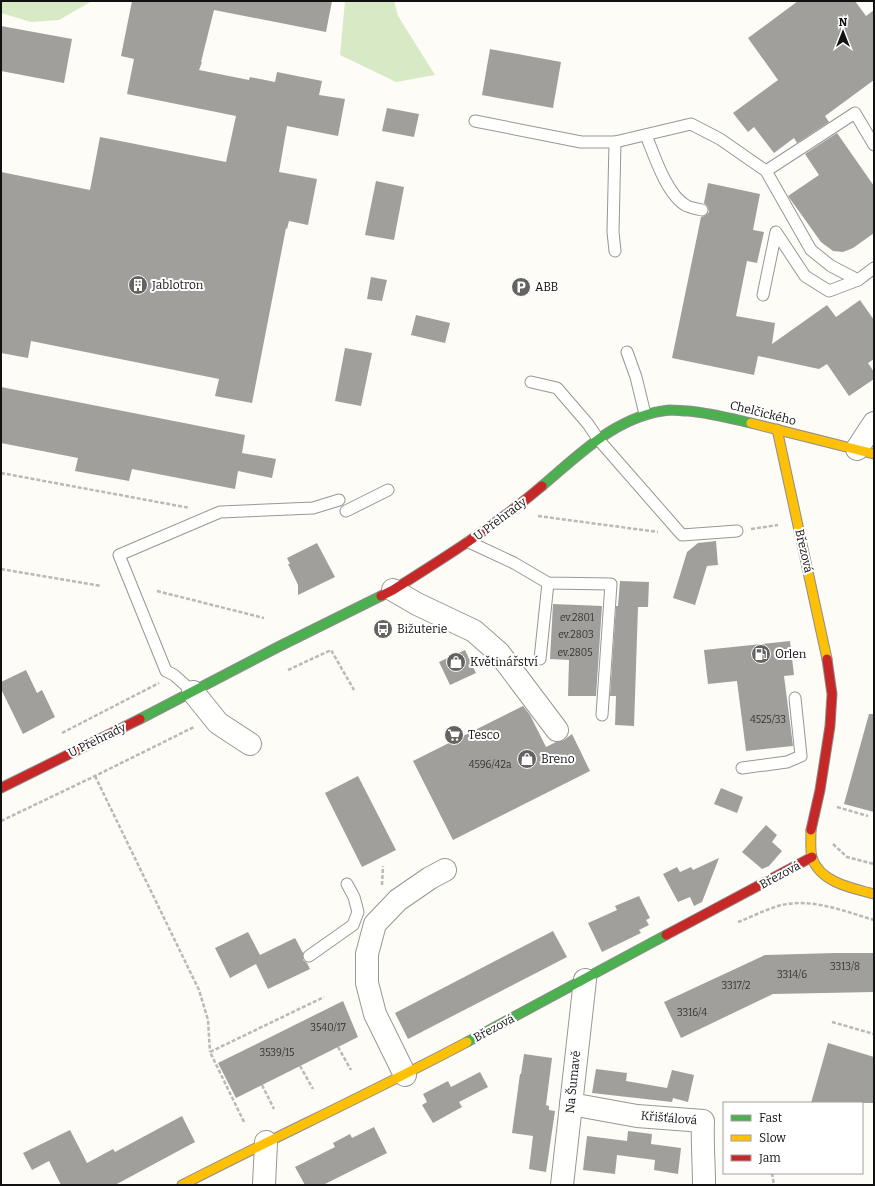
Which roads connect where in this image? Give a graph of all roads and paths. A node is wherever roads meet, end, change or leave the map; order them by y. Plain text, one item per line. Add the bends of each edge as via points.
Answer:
1 (475, 121) dead end
2 (646, 135) junction
3 (615, 142) junction
4 (874, 145) edge
5 (766, 171) junction
6 (702, 210) dead end
7 (615, 251) dead end
8 (874, 268) edge
9 (858, 280) junction
10 (763, 295) dead end
11 (627, 352) dead end
12 (531, 382) dead end
13 (645, 414) junction
14 (874, 423) edge
15 (777, 429) junction
16 (598, 439) junction
17 (865, 452) edge
18 (1, 473) edge
19 (388, 490) dead end
20 (339, 500) dead end
21 (346, 511) dead end
22 (220, 512) junction
23 (532, 516) dead end
24 (797, 522) junction
25 (737, 531) joint
26 (682, 535) junction
27 (469, 542) junction
28 (1, 569) edge
29 (548, 583) junction
30 (101, 586) dead end
31 (393, 590) junction
32 (157, 591) dead end
33 (264, 618) dead end
34 (540, 659) dead end
35 (288, 670) dead end
36 (159, 683) dead end
37 (354, 690) dead end
38 (193, 692) junction
39 (795, 698) dead end
40 (602, 715) dead end
41 (194, 726) dead end
42 (557, 730) dead end
43 (56, 736) dead end
44 (250, 744) dead end
45 (742, 768) dead end
46 (95, 776) junction
47 (1, 788) edge
48 (835, 806) dead end
49 (868, 816) dead end
50 (1, 821) edge
51 (831, 842) dead end
52 (812, 857) junction
53 (874, 864) edge
54 (444, 870) dead end
55 (347, 884) dead end
56 (874, 894) edge
57 (874, 920) edge
58 (737, 922) dead end
59 (309, 956) dead end
60 (585, 980) junction
61 (324, 997) dead end
62 (832, 1022) dead end
63 (874, 1034) edge
64 (338, 1047) dead end
65 (210, 1052) junction
66 (300, 1066) dead end
67 (351, 1070) dead end
68 (405, 1076) junction
69 (262, 1085) dead end
70 (313, 1090) dead end
71 (571, 1104) junction
72 (274, 1109) dead end
73 (244, 1122) dead end
74 (266, 1142) junction
75 (772, 1174) edge
76 (182, 1185) edge
77 (264, 1185) edge
78 (562, 1185) edge
79 (704, 1185) edge
80 (774, 1185) edge

1 - 3 lane via 582,142
2 - 3 lane
2 - 5 lane via 691,124 720,139
2 - 6 lane via 664,180 686,205
3 - 7 lane
4 - 5 lane via 855,112
5 - 9 lane via 811,250 831,266
8 - 9 lane
9 - 10 lane via 829,291 805,276 776,232
11 - 13 lane
12 - 16 lane via 557,388
13 - 15 street, Chelčického via 671,410 710,412
13 - 16 street, U Přehrady via 621,424
14 - 17 street
15 - 17 street, Chelčického
15 - 24 street, Březová
16 - 26 lane
16 - 27 street, U Přehrady via 521,504
18 - 22 path
19 - 21 lane
20 - 22 lane via 313,508
22 - 38 lane via 119,555 166,671
23 - 26 path
24 - 25 path
24 - 52 street, Březová via 828,662 832,694 820,790 811,826
25 - 26 lane
27 - 29 lane via 514,563
27 - 31 street, U Přehrady
28 - 30 path
29 - 34 lane
29 - 40 lane via 611,584
31 - 38 street, U Přehrady
31 - 42 street via 474,631 499,653
32 - 33 path
35 - 37 path via 331,650
36 - 43 path
38 - 44 street via 218,723
38 - 47 street, U Přehrady
39 - 45 lane via 801,756 787,762
41 - 46 path
46 - 50 path
46 - 65 path via 200,990 208,1020
48 - 49 path
51 - 53 path via 847,857
52 - 56 street via 819,870 832,880 846,887
52 - 60 street, Březová
54 - 68 street via 398,900 375,924 367,954 367,983 374,1014
55 - 59 lane via 358,912 353,925
57 - 58 path via 823,904 793,903
60 - 68 street, Březová
60 - 71 street, Na Šumavě
61 - 65 path
62 - 63 path
64 - 67 path
65 - 73 path
66 - 70 path
68 - 74 street, Březová
69 - 72 path
71 - 78 street, Na Šumavě
71 - 79 street, Křišťálová via 637,1116 703,1120
74 - 76 street, Březová
74 - 77 street
75 - 80 path

